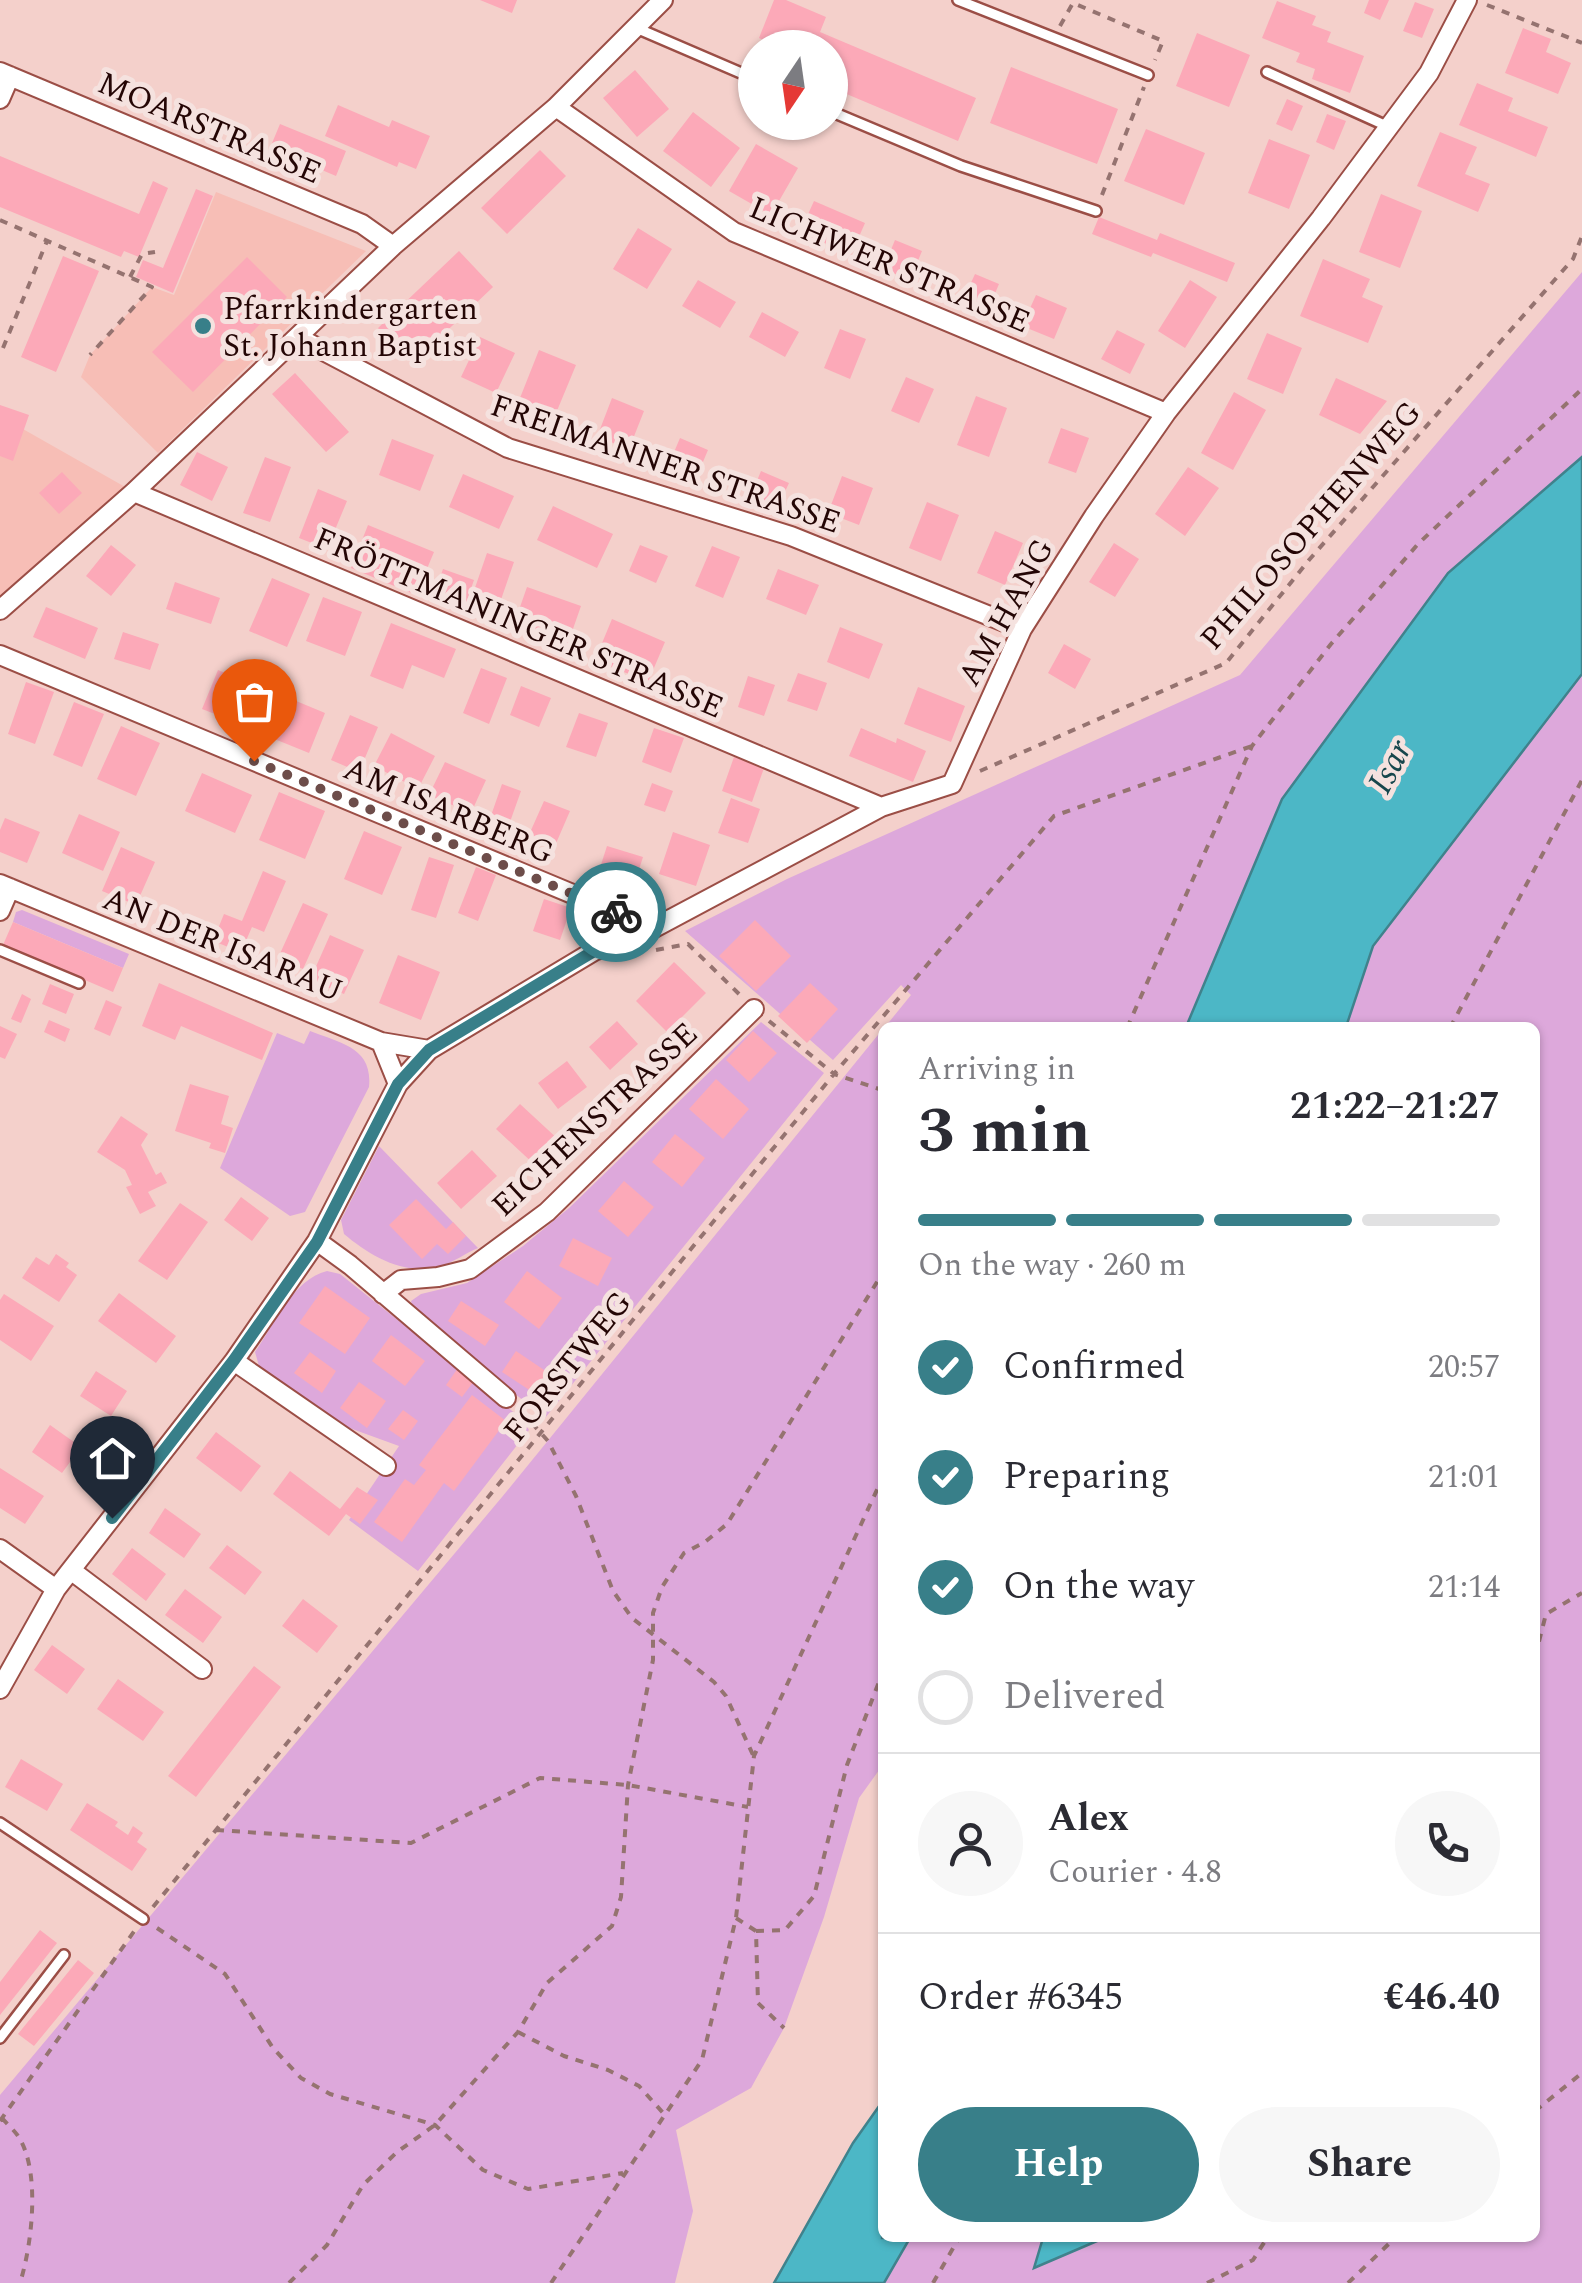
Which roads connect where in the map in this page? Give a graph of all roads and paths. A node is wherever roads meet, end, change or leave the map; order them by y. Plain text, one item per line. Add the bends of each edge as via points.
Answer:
1 (663, 0) edge
2 (958, 0) edge
3 (1459, 2) edge
4 (634, 27) junction
5 (1053, 39) junction
6 (1582, 44) edge
7 (738, 72) edge
8 (1266, 72) dead end
9 (5, 74) edge
10 (1148, 75) junction
11 (0, 99) edge
12 (556, 107) junction
13 (848, 119) edge
14 (1390, 127) junction
15 (1096, 211) joint
16 (0, 220) edge
17 (1582, 236) edge
18 (47, 240) junction
19 (393, 246) junction
20 (155, 252) dead end
21 (130, 278) junction
22 (299, 338) junction
23 (3, 348) dead end
24 (90, 356) dead end
25 (1582, 390) edge
26 (1166, 413) junction
27 (134, 492) junction
28 (0, 610) edge
29 (1022, 629) junction
30 (0, 654) edge
31 (1252, 746) junction
32 (1582, 780) edge
33 (952, 784) junction
34 (880, 807) junction
35 (5, 886) edge
36 (0, 911) edge
37 (654, 928) junction
38 (688, 944) dead end
39 (0, 950) edge
40 (79, 983) dead end
41 (754, 1009) junction
42 (878, 1022) edge
43 (878, 1022) edge
44 (1129, 1022) edge
45 (1453, 1022) edge
46 (381, 1042) junction
47 (429, 1050) junction
48 (834, 1074) junction
49 (398, 1084) junction
50 (878, 1089) edge
51 (317, 1242) junction
52 (878, 1280) edge
53 (383, 1294) junction
54 (234, 1360) junction
55 (506, 1398) joint
56 (542, 1433) junction
57 (386, 1466) dead end
58 (878, 1487) edge
59 (0, 1549) edge
60 (72, 1570) junction
61 (56, 1590) junction
62 (1582, 1593) edge
63 (1540, 1637) edge
64 (653, 1638) junction
65 (202, 1669) dead end
66 (878, 1684) edge
67 (0, 1689) edge
68 (754, 1756) junction
69 (628, 1785) junction
70 (748, 1807) junction
71 (0, 1823) edge
72 (215, 1830) junction
73 (736, 1918) junction
74 (143, 1919) junction
75 (756, 1931) junction
76 (64, 1955) dead end
77 (784, 2028) dead end
78 (518, 2032) junction
79 (0, 2038) edge
80 (1582, 2073) edge
81 (1540, 2107) edge
82 (664, 2115) junction
83 (1, 2120) edge
84 (434, 2125) junction
85 (623, 2173) junction
86 (957, 2242) edge
87 (1264, 2242) edge
88 (1391, 2242) edge
89 (935, 2282) edge
90 (20, 2283) edge
91 (289, 2283) edge
92 (550, 2283) edge
93 (1208, 2283) edge
94 (1348, 2283) edge

1 - 4 street
2 - 5 lane
3 - 6 path via 1470,9 1484,4
3 - 14 street, AM HANG via 1428,73
4 - 7 lane
4 - 12 street
5 - 10 lane
5 - 10 path via 1073,3 1163,41
8 - 14 lane
9 - 11 street
9 - 19 street, MOARSTRASSE via 362,224
10 - 15 path
12 - 19 street
12 - 26 street, LICHWER STRASSE via 734,232
13 - 15 lane via 960,166
14 - 26 street, AM HANG
16 - 18 path
17 - 33 path, PHILOSOPHENWEG via 1573,258 1226,663
18 - 21 path
18 - 23 path
19 - 22 street
20 - 21 path via 142,254
21 - 24 path via 152,287
22 - 27 street
22 - 29 street, FREIMANNER STRASSE via 508,448 791,536
25 - 31 path via 1418,544
26 - 29 street, AM HANG
27 - 28 street
27 - 34 street, FRÖTTMANINGER STRASSE
29 - 33 street, AM HANG
30 - 37 street, AM ISARBERG
31 - 42 path, FORSTWEG via 1054,816
31 - 44 path
32 - 45 path
33 - 34 street
34 - 37 street
35 - 36 street
35 - 46 street, AN DER ISARAU
37 - 47 street via 594,951
38 - 41 path
39 - 40 lane
41 - 48 path
41 - 53 street, EICHENSTRASSE via 547,1212 470,1270 401,1280
43 - 48 path, FORSTWEG
46 - 47 street
46 - 49 street
47 - 49 street
48 - 50 path
48 - 56 path, FORSTWEG
49 - 51 street
51 - 53 street
51 - 54 street
52 - 64 path via 727,1524 684,1553 662,1587 652,1613
53 - 55 street
54 - 57 street
54 - 60 street
55 - 56 path
56 - 64 path via 576,1496 613,1591
56 - 72 path, FORSTWEG
58 - 68 path
59 - 61 street
60 - 61 street
60 - 65 street
61 - 67 street
62 - 63 path via 1546,1614
64 - 68 path via 726,1696
64 - 69 path
66 - 75 path via 842,1778 814,1896 785,1930
68 - 70 path
69 - 70 path
69 - 72 path via 540,1778 411,1843
69 - 78 path via 621,1897 612,1926 547,1984
70 - 73 path
71 - 74 lane
72 - 74 path, FORSTWEG
73 - 75 path
73 - 82 path via 702,2060
74 - 83 path, FORSTWEG
74 - 84 path via 225,1974 301,2078 330,2094
75 - 77 path via 758,2003
76 - 79 lane
78 - 82 path via 639,2086
78 - 84 path
80 - 81 path
82 - 85 path
83 - 90 path via 20,2138 33,2188
84 - 85 path via 483,2170 528,2189
84 - 91 path via 363,2184 327,2245
85 - 92 path
86 - 89 path
87 - 93 path via 1253,2260
88 - 94 path

